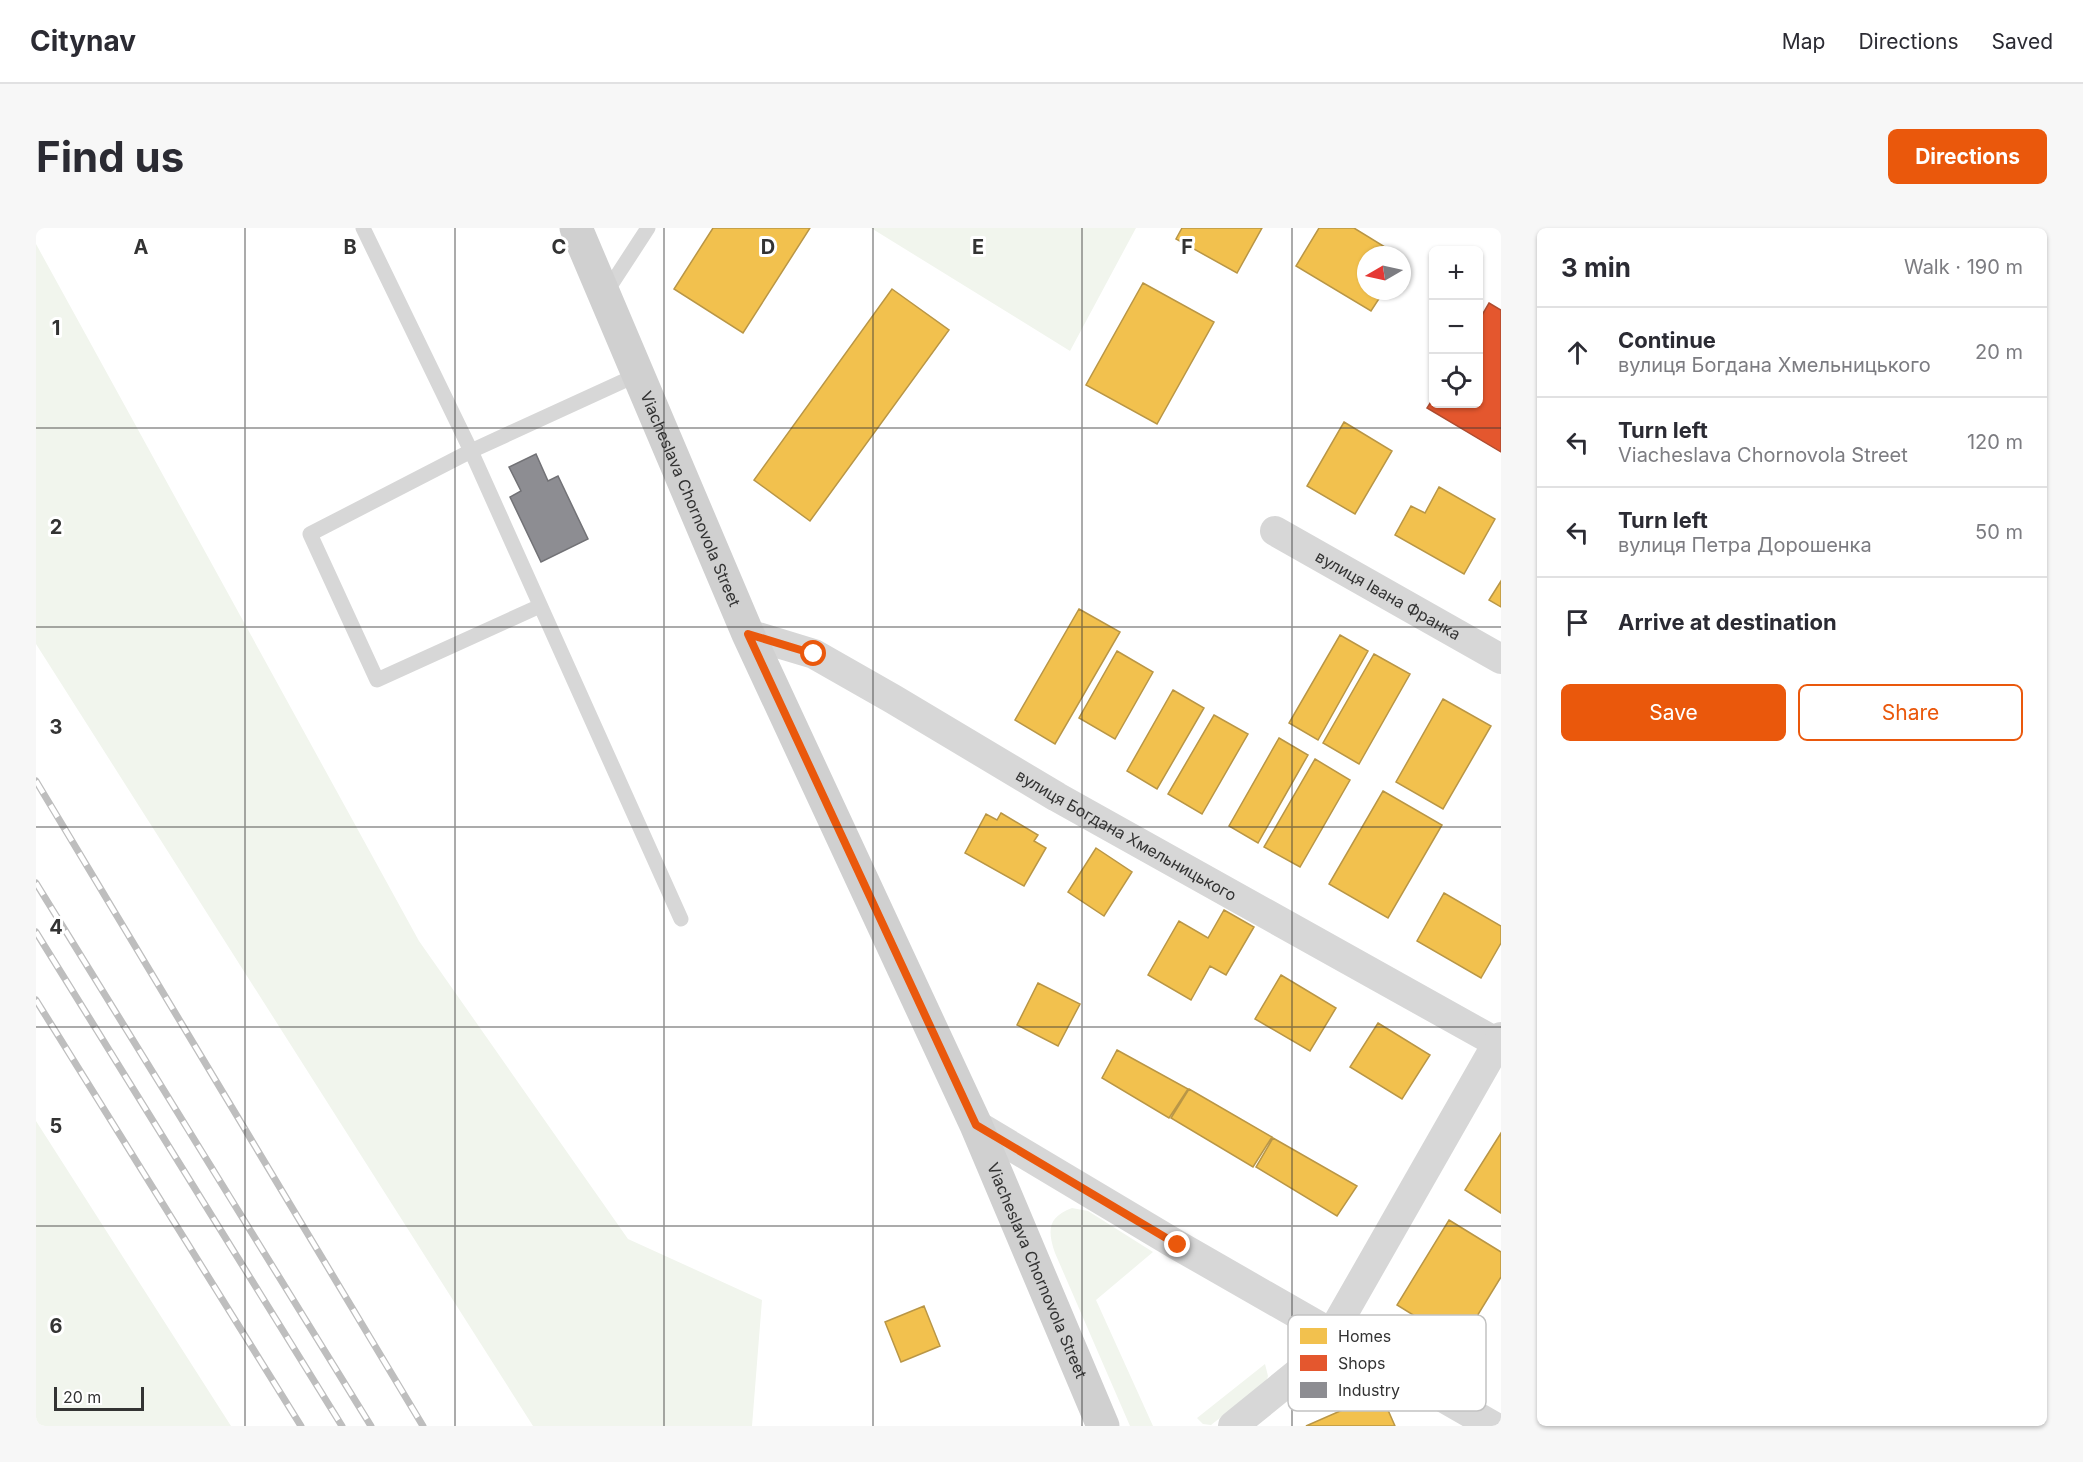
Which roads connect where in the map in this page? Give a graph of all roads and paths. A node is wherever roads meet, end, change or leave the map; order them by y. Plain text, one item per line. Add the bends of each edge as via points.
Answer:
1 (363, 228) edge
2 (576, 228) edge
3 (648, 228) edge
4 (605, 294) junction
5 (639, 374) junction
6 (471, 451) junction
7 (1275, 531) dead end
8 (540, 606) junction
9 (748, 634) junction
10 (1501, 659) edge
11 (681, 919) dead end
12 (1500, 1042) edge
13 (976, 1125) junction
14 (1300, 1315) edge
15 (1342, 1315) edge
16 (1288, 1382) edge
17 (1467, 1411) edge
18 (1103, 1426) edge
19 (1233, 1426) edge
20 (1493, 1426) edge

1 - 6 lane
2 - 4 street, Viacheslava Chornovola Street
3 - 4 lane
4 - 5 street, Viacheslava Chornovola Street
5 - 6 lane
5 - 9 street, Viacheslava Chornovola Street
6 - 8 lane
6 - 8 lane via 310,534 377,680
7 - 10 street, вулиця Івана Франка
8 - 11 lane
9 - 12 street, вулиця Богдана Хмельницького via 814,654 1057,797
9 - 13 street, Viacheslava Chornovola Street
12 - 15 street
13 - 14 street
13 - 18 street, Viacheslava Chornovola Street
16 - 19 street
17 - 20 street

